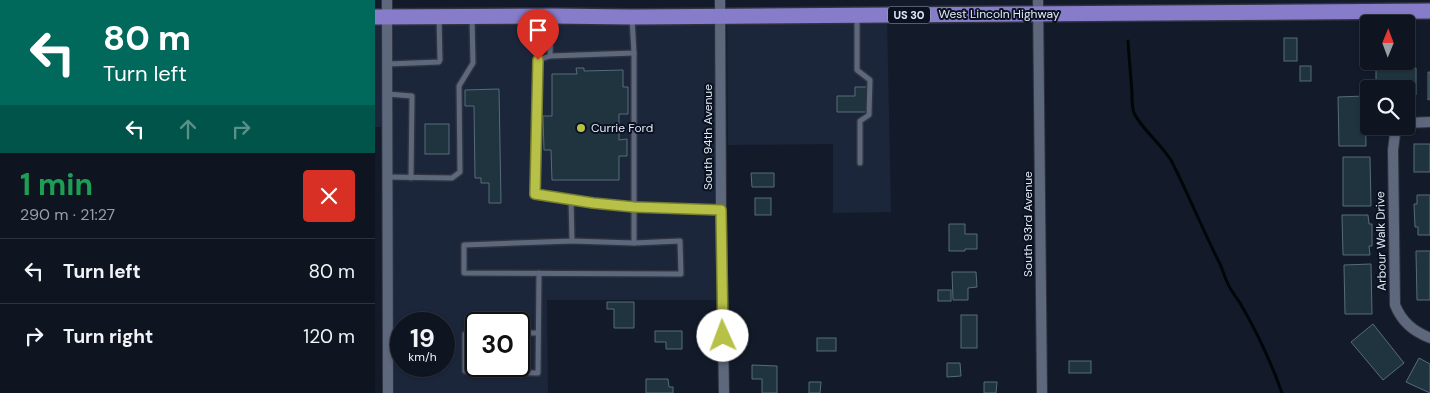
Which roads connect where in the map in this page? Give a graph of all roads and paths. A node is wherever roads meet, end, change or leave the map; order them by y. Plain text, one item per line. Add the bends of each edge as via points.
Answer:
1 (387, 0) edge
2 (720, 0) edge
3 (1038, 7) edge
4 (1430, 11) edge
5 (857, 15) junction
6 (472, 16) junction
7 (551, 16) junction
8 (720, 16) junction
9 (381, 17) edge
10 (439, 17) junction
11 (632, 17) junction
12 (634, 53) junction
13 (550, 56) junction
14 (387, 64) junction
15 (387, 94) junction
16 (1415, 122) edge
17 (1430, 122) edge
18 (1395, 135) edge
19 (860, 163) dead end
20 (387, 177) junction
21 (411, 178) junction
22 (571, 199) junction
23 (634, 207) junction
24 (721, 210) junction
25 (572, 241) junction
26 (634, 243) junction
27 (539, 273) junction
28 (530, 333) edge
29 (538, 333) junction
30 (1430, 338) edge
31 (530, 373) edge
32 (388, 393) edge
33 (724, 393) edge
34 (1043, 393) edge

1 - 9 street
2 - 8 street, South 94th Avenue
3 - 4 main road, West Lincoln Highway / US 30
3 - 5 main road, West Lincoln Highway / US 30
3 - 34 street, South 93rd Avenue
5 - 8 main road, West Lincoln Highway / US 30
5 - 19 lane via 857,70 870,80 869,115 860,121
6 - 7 main road, West Lincoln Highway / US 30
6 - 10 main road, West Lincoln Highway / US 30
6 - 21 lane via 473,63 459,86 460,172 452,178
7 - 11 main road, West Lincoln Highway / US 30
7 - 13 lane
8 - 11 main road, West Lincoln Highway / US 30
8 - 24 street, South 94th Avenue
9 - 10 main road, West Lincoln Highway / US 30
9 - 14 street
10 - 14 lane via 439,62
11 - 12 lane
12 - 13 lane
12 - 23 lane
13 - 22 lane via 538,60 535,194
14 - 15 street
15 - 20 street
15 - 21 lane via 412,96
16 - 17 street
18 - 30 street, Arbour Walk Drive via 1395,305 1407,326
20 - 21 lane
20 - 32 street
22 - 23 lane
22 - 25 lane
23 - 24 lane
23 - 26 lane
24 - 33 street, South 94th Avenue
25 - 26 lane
25 - 27 lane via 464,245 464,273
26 - 27 lane via 680,241 681,274
27 - 29 lane
28 - 29 lane
29 - 31 lane via 538,373

